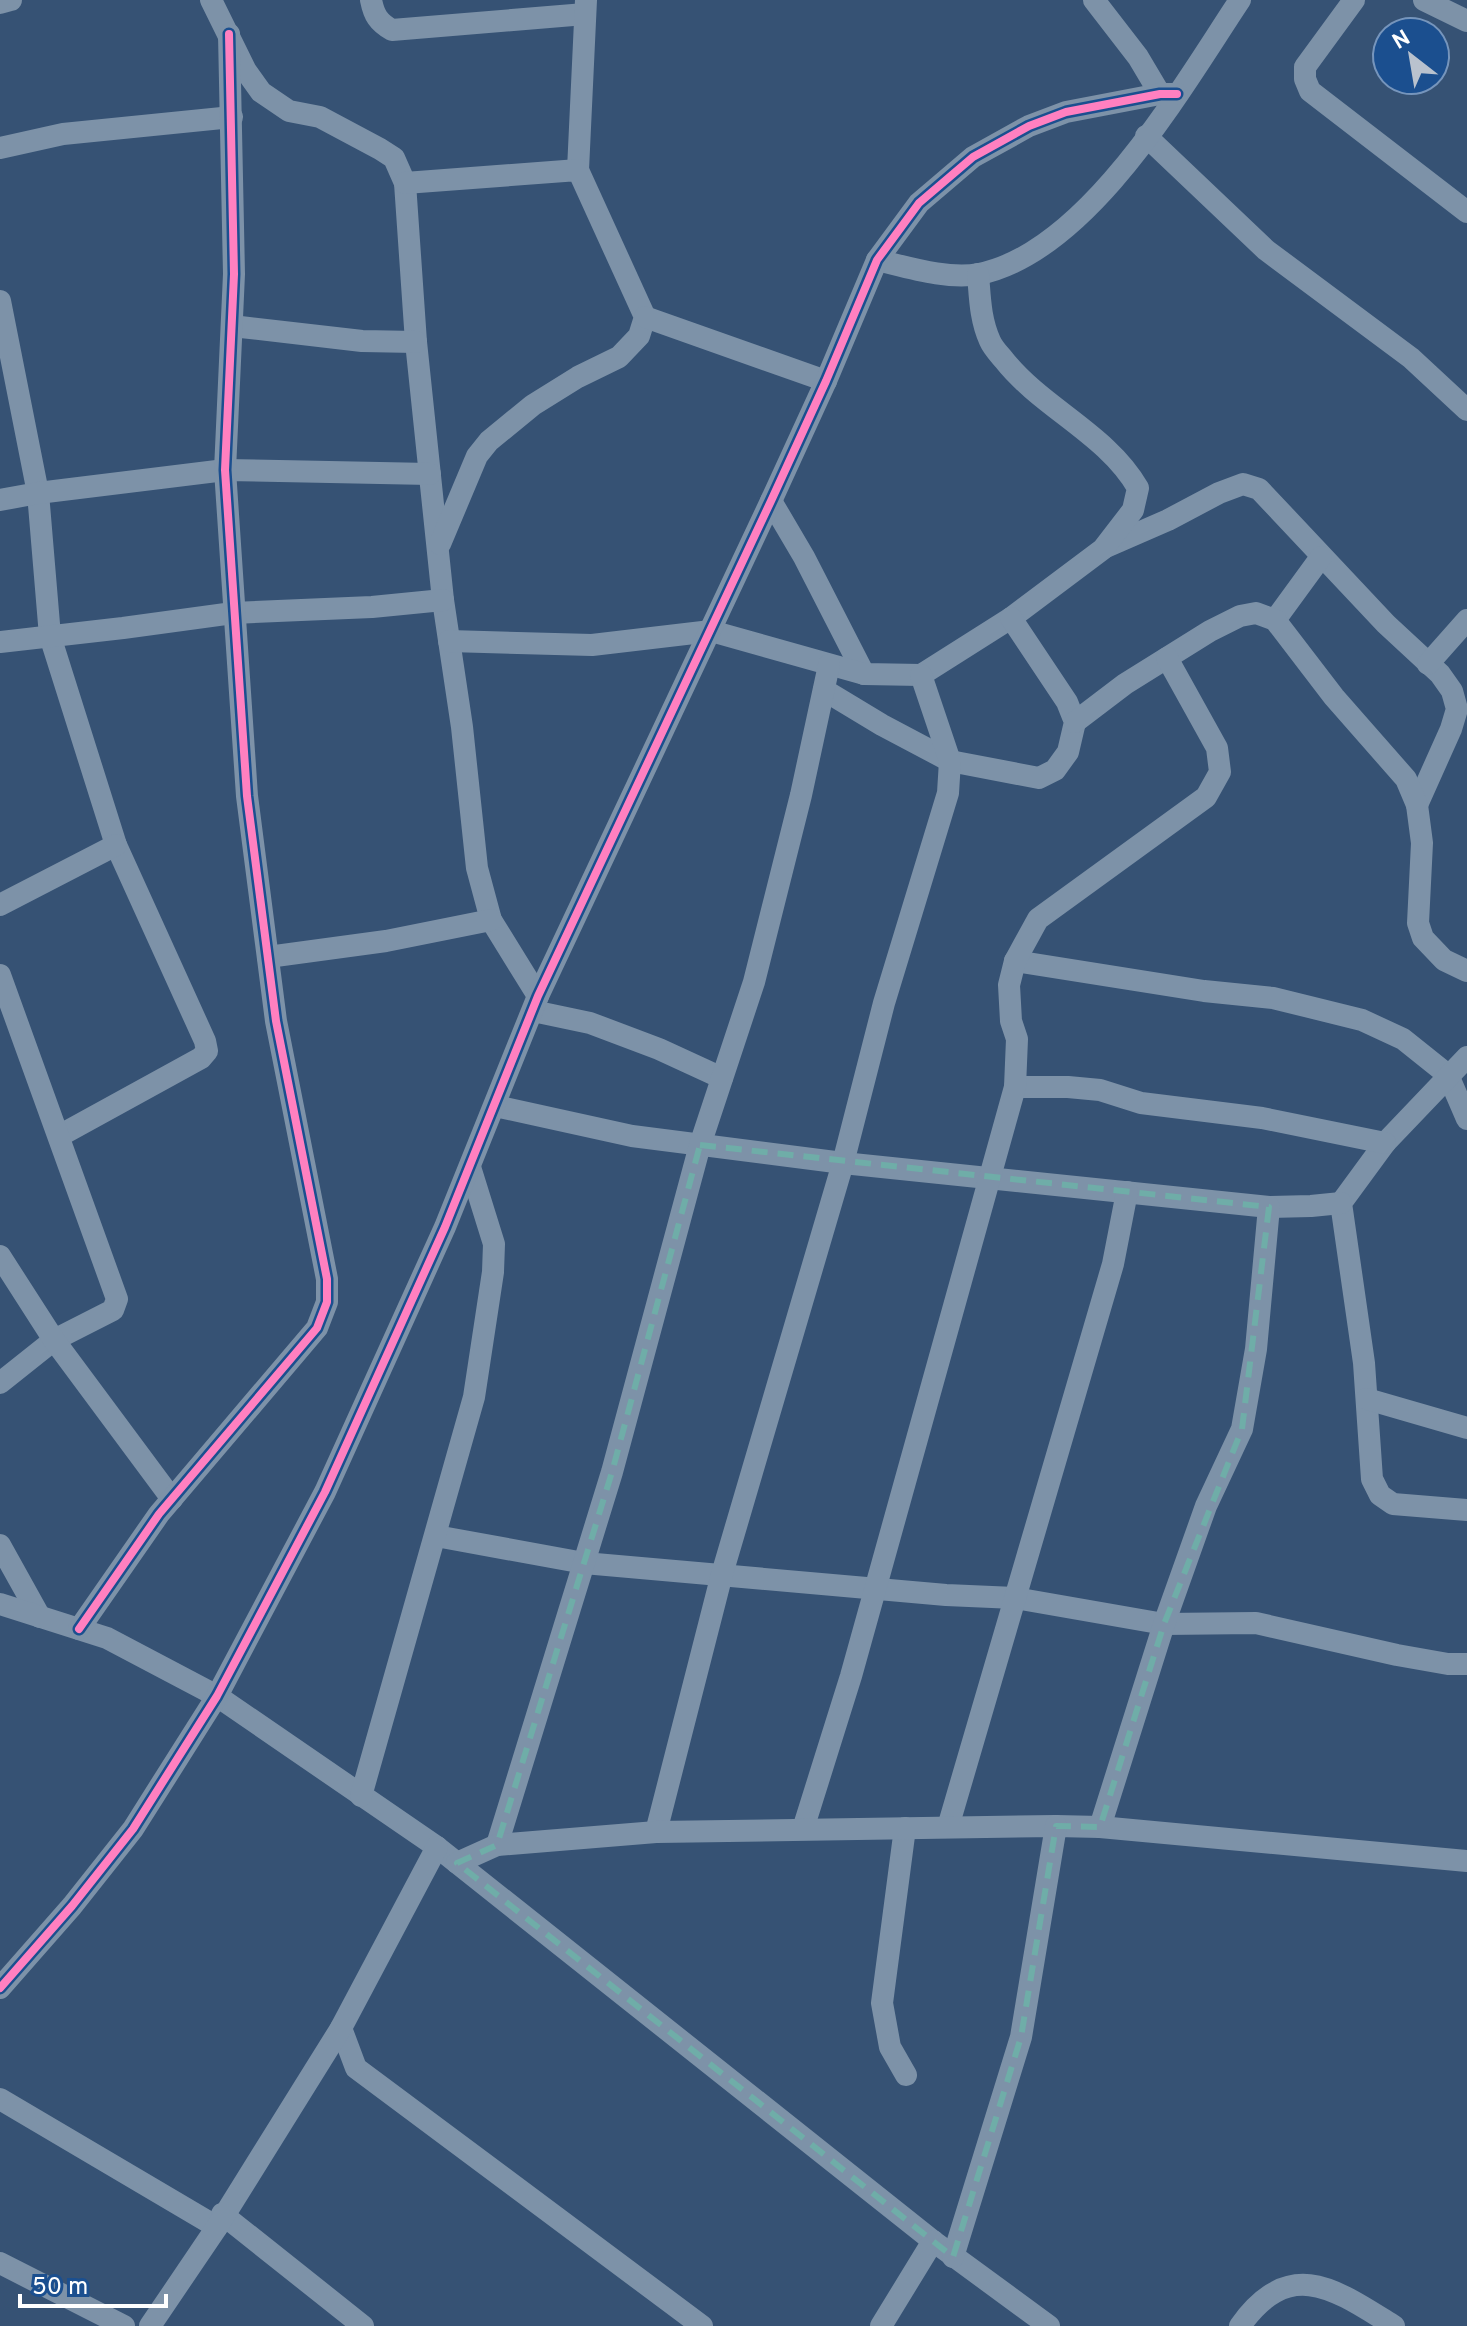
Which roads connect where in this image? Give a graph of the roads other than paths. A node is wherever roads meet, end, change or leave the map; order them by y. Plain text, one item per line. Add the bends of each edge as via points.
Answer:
1 (11, 0) edge
2 (211, 0) edge
3 (371, 0) edge
4 (1094, 0) edge
5 (1240, 0) edge
6 (1354, 0) edge
7 (1424, 0) edge
8 (0, 3) edge
9 (586, 7) edge
10 (1467, 21) edge
11 (229, 34) junction
12 (1169, 94) junction
13 (232, 117) junction
14 (1146, 136) junction
15 (0, 148) edge
16 (578, 170) junction
17 (405, 183) junction
18 (1467, 212) edge
19 (877, 260) junction
20 (978, 274) junction
21 (0, 301) edge
22 (645, 317) junction
23 (232, 326) junction
24 (416, 342) junction
25 (826, 381) junction
26 (1467, 410) edge
27 (225, 470) junction
28 (430, 474) junction
29 (38, 493) junction
30 (0, 500) edge
31 (771, 501) junction
32 (438, 549) junction
33 (1103, 549) junction
34 (1321, 557) junction
35 (443, 600) junction
36 (233, 613) junction
37 (1011, 618) junction
38 (1275, 620) junction
39 (1467, 620) edge
40 (711, 631) junction
41 (50, 636) junction
42 (449, 641) junction
43 (0, 642) edge
44 (1167, 658) junction
45 (1428, 664) junction
46 (829, 665) junction
47 (864, 674) junction
48 (921, 675) junction
49 (824, 690) junction
50 (1075, 722) junction
51 (950, 761) junction
52 (1417, 805) junction
53 (116, 845) junction
54 (0, 905) edge
55 (491, 920) junction
56 (268, 957) junction
57 (1015, 961) junction
58 (1467, 971) edge
59 (0, 975) edge
60 (536, 1004) junction
61 (1467, 1057) edge
62 (1448, 1075) junction
63 (722, 1078) junction
64 (1015, 1087) junction
65 (495, 1106) junction
66 (1467, 1119) edge
67 (59, 1136) junction
68 (1385, 1143) junction
69 (700, 1145) junction
70 (843, 1163) junction
71 (470, 1167) junction
72 (989, 1178) junction
73 (1127, 1192) junction
74 (1341, 1203) junction
75 (1269, 1207) junction
76 (0, 1256) edge
77 (54, 1340) junction
78 (0, 1383) edge
79 (1367, 1399) junction
80 (1467, 1428) edge
81 (172, 1499) junction
82 (1467, 1510) edge
83 (436, 1536) junction
84 (0, 1545) edge
85 (584, 1563) junction
86 (722, 1574) junction
87 (876, 1588) junction
88 (1015, 1598) junction
89 (0, 1604) edge
90 (40, 1617) junction
91 (1164, 1624) junction
92 (79, 1629) junction
93 (1467, 1664) edge
94 (217, 1696) junction
95 (361, 1796) junction
96 (1056, 1826) junction
97 (948, 1827) junction
98 (1100, 1827) junction
99 (905, 1828) junction
100 (803, 1829) junction
101 (656, 1832) junction
102 (497, 1845) junction
103 (437, 1847) junction
104 (1467, 1861) edge
105 (457, 1863) junction
106 (0, 1988) edge
107 (341, 2028) junction
108 (356, 2068) junction
109 (315, 2070) junction
110 (906, 2075) dead end
111 (0, 2099) edge
112 (220, 2221) junction
113 (933, 2241) junction
114 (953, 2257) junction
115 (0, 2263) edge
116 (124, 2326) edge
117 (150, 2326) edge
118 (363, 2326) edge
119 (702, 2326) edge
120 (881, 2326) edge
121 (1049, 2326) edge
122 (1240, 2326) edge
123 (1394, 2326) edge

1 - 8 street
2 - 11 street
3 - 9 street via 380,24 392,30
4 - 12 street
5 - 12 street
6 - 18 street via 1305,67 1310,91
7 - 10 street
9 - 16 street
11 - 13 street
11 - 17 street via 261,92 289,111 320,117 380,149 394,158
12 - 14 street
12 - 19 street via 1066,112 973,157 919,203
13 - 15 street via 63,134
13 - 23 street
14 - 20 street via 1099,198 1062,232 1020,258
14 - 26 street via 1266,250 1411,358
16 - 17 street
16 - 22 street
17 - 24 street
19 - 20 street via 930,273
19 - 25 street
20 - 33 street via 990,343 1020,380 1128,471 1138,488 1133,510
21 - 29 street
22 - 25 street
22 - 32 street via 639,336 619,357 533,405 489,441 472,466
23 - 24 street
23 - 27 street
24 - 28 street
25 - 31 street
27 - 28 street
27 - 29 street
27 - 36 street
28 - 32 street
29 - 30 street
29 - 41 street
31 - 40 street
31 - 47 street
32 - 35 street
33 - 34 street via 1243,484 1259,489
33 - 37 street
34 - 38 street
34 - 45 street
35 - 36 street
35 - 42 street
36 - 41 street
36 - 56 street via 247,796
37 - 48 street
37 - 50 street
38 - 44 street via 1256,613 1240,616
38 - 52 street via 1406,779
39 - 45 street
40 - 42 street via 592,645
40 - 46 street
40 - 60 street
41 - 43 street
41 - 53 street
42 - 55 street via 477,868
44 - 50 street
44 - 57 street via 1217,748 1220,772 1206,797 1038,919
45 - 52 street via 1452,691 1457,709
46 - 47 street
46 - 49 street
47 - 48 street
48 - 51 street
49 - 51 street
49 - 63 street via 754,982
50 - 51 street via 1068,752 1055,770 1039,778
51 - 70 street via 948,793 884,1003
52 - 58 street via 1422,843 1418,923 1423,938 1444,960
53 - 54 street
53 - 67 street via 207,1051
55 - 56 street
55 - 60 street
56 - 81 street via 327,1302 317,1328
57 - 62 street via 1273,998 1362,1020 1403,1039
57 - 64 street via 1009,985 1017,1039
59 - 67 street
60 - 63 street
60 - 65 street
61 - 62 street
62 - 66 street
62 - 68 street
63 - 69 street
64 - 68 street via 1100,1090 1141,1103 1262,1118
64 - 72 street
65 - 69 street
65 - 71 street
67 - 77 street via 117,1299 113,1310
68 - 74 street
69 - 70 street
69 - 85 street
70 - 72 street
70 - 86 street
71 - 83 street via 494,1244 493,1272 474,1397
71 - 94 street via 325,1492
72 - 73 street
72 - 87 street
73 - 75 street
73 - 88 street via 1113,1264
74 - 75 street
74 - 79 street
75 - 91 street via 1256,1349 1242,1429 1206,1506
76 - 77 street
77 - 78 street
77 - 81 street
79 - 80 street
79 - 82 street via 1372,1479 1380,1495 1393,1504
81 - 92 street
83 - 85 street
83 - 95 street
84 - 90 street
85 - 86 street
85 - 102 street
86 - 87 street
86 - 101 street
87 - 88 street
87 - 100 street
88 - 91 street
88 - 97 street
89 - 90 street
90 - 92 street
91 - 93 street via 1256,1623 1397,1655
91 - 98 street
92 - 94 street via 107,1638
94 - 95 street
94 - 106 street via 133,1829
95 - 103 street
96 - 97 street
96 - 98 street
96 - 114 street via 1021,2037
97 - 99 street
98 - 104 street
99 - 100 street
99 - 110 street via 882,2003 890,2047
100 - 101 street
101 - 102 street
102 - 105 street
103 - 105 street
103 - 107 street
105 - 113 street
107 - 108 street
107 - 109 street
108 - 109 street
108 - 119 street
109 - 112 street
111 - 112 street
112 - 117 street
112 - 118 street
113 - 114 street
113 - 120 street
114 - 121 street
115 - 116 street
122 - 123 street via 1251,2310 1283,2287 1312,2284 1345,2296

